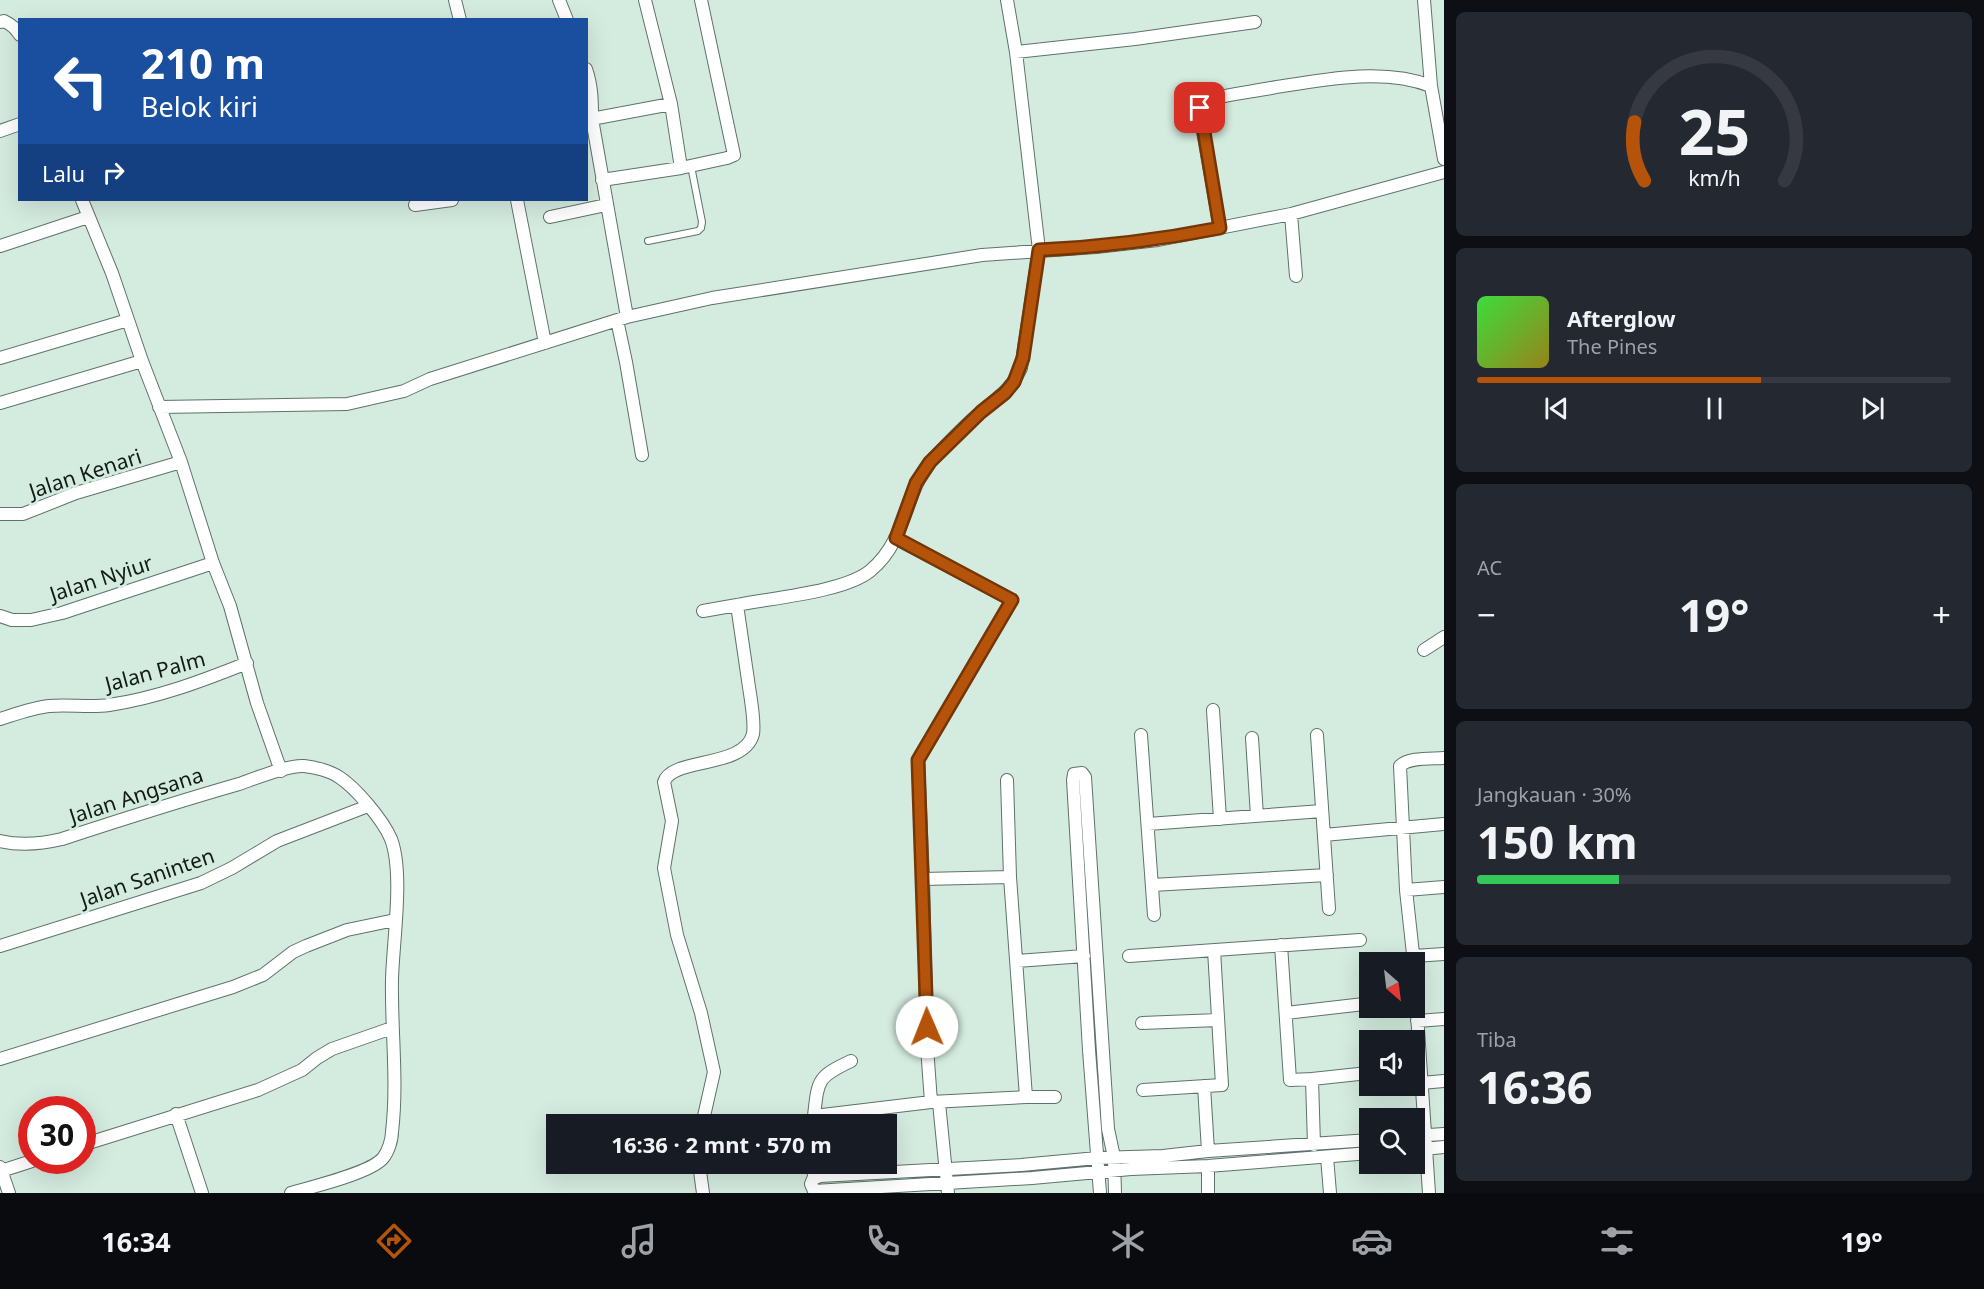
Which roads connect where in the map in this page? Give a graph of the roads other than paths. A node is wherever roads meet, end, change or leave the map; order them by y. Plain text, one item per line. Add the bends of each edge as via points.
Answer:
1 (455, 0) edge
2 (559, 0) edge
3 (645, 0) edge
4 (701, 0) edge
5 (1007, 0) edge
6 (1424, 0) edge
7 (460, 18) edge
8 (566, 18) edge
9 (2, 21) edge
10 (1255, 22) dead end
11 (18, 32) edge
12 (1016, 52) junction
13 (588, 74) edge
14 (1431, 86) junction
15 (671, 104) junction
16 (589, 120) edge
17 (18, 125) edge
18 (0, 131) edge
19 (1444, 159) edge
20 (686, 167) junction
21 (1444, 172) edge
22 (602, 180) junction
23 (82, 201) edge
24 (445, 201) edge
25 (517, 201) edge
26 (415, 205) dead end
27 (606, 205) junction
28 (1291, 214) junction
29 (88, 217) junction
30 (550, 217) dead end
31 (1220, 228) junction
32 (648, 241) dead end
33 (0, 246) edge
34 (1039, 250) junction
35 (1296, 276) dead end
36 (622, 319) junction
37 (128, 320) junction
38 (545, 343) junction
39 (0, 357) edge
40 (142, 361) junction
41 (0, 403) edge
42 (159, 406) junction
43 (642, 455) dead end
44 (181, 462) junction
45 (0, 514) edge
46 (896, 538) junction
47 (213, 563) junction
48 (737, 604) junction
49 (702, 611) dead end
50 (0, 616) edge
51 (1444, 637) edge
52 (1424, 650) dead end
53 (247, 663) junction
54 (1213, 710) dead end
55 (0, 719) edge
56 (1141, 735) dead end
57 (1317, 735) dead end
58 (1252, 738) dead end
59 (1444, 758) edge
60 (281, 771) junction
61 (1007, 780) dead end
62 (368, 806) junction
63 (1322, 811) junction
64 (1257, 816) junction
65 (1220, 819) junction
66 (1148, 824) junction
67 (1444, 824) edge
68 (1403, 827) junction
69 (1324, 835) junction
70 (0, 841) edge
71 (1083, 860) junction
72 (1327, 875) junction
73 (1010, 877) junction
74 (923, 879) junction
75 (1152, 885) junction
76 (1444, 887) edge
77 (1406, 890) junction
78 (1329, 909) dead end
79 (1154, 915) dead end
80 (395, 920) junction
81 (1360, 940) dead end
82 (1281, 945) junction
83 (0, 946) edge
84 (1214, 950) junction
85 (1413, 952) edge
86 (1444, 954) edge
87 (1084, 956) junction
88 (1129, 956) dead end
89 (1425, 958) edge
90 (1017, 962) junction
91 (1359, 1005) edge
92 (1286, 1013) junction
93 (1418, 1018) edge
94 (1444, 1019) edge
95 (1218, 1020) junction
96 (1418, 1021) junction
97 (1142, 1023) dead end
98 (392, 1028) junction
99 (1418, 1030) edge
100 (1103, 1048) junction
101 (1089, 1050) junction
102 (0, 1059) edge
103 (851, 1061) dead end
104 (1359, 1074) edge
105 (1312, 1079) junction
106 (1444, 1081) edge
107 (1425, 1083) edge
108 (1204, 1086) junction
109 (1143, 1090) dead end
110 (1026, 1097) junction
111 (1055, 1097) dead end
112 (935, 1102) junction
113 (176, 1114) junction
114 (704, 1114) edge
115 (815, 1114) edge
116 (859, 1114) edge
117 (1102, 1130) junction
118 (1444, 1134) edge
119 (1425, 1136) edge
120 (96, 1140) edge
121 (1359, 1141) edge
122 (1314, 1145) junction
123 (1444, 1147) edge
124 (1425, 1149) edge
125 (1208, 1151) junction
126 (1359, 1154) edge
127 (1114, 1157) junction
128 (1327, 1157) junction
129 (1097, 1158) junction
130 (18, 1165) edge
131 (1208, 1166) junction
132 (1, 1169) edge
133 (947, 1169) junction
134 (1114, 1170) junction
135 (1098, 1171) junction
136 (1425, 1173) edge
137 (700, 1174) edge
138 (814, 1174) edge
139 (815, 1178) junction
140 (948, 1187) edge
141 (812, 1192) edge
142 (9, 1193) edge
143 (202, 1193) edge
144 (291, 1193) edge
145 (703, 1193) edge
146 (1100, 1193) edge
147 (1115, 1193) edge
148 (1208, 1193) edge
149 (1330, 1193) edge
150 (1429, 1193) edge

1 - 7 street
2 - 8 street
3 - 15 street
4 - 20 street via 734,154
5 - 12 street
6 - 14 street
9 - 11 street
10 - 12 street
12 - 34 street
13 - 16 street via 592,95
14 - 19 street
14 - 31 street via 1387,77 1325,80 1217,97 1203,103 1200,114
15 - 16 street
15 - 20 street
16 - 22 street
17 - 18 street
20 - 22 street
20 - 32 lane via 701,228
21 - 28 street
22 - 27 street
23 - 29 street
24 - 26 street
25 - 38 street
27 - 30 street
27 - 36 street
28 - 31 street
28 - 35 street
29 - 33 street
29 - 37 street
31 - 34 street via 1158,240
34 - 36 street via 791,284
34 - 46 street via 1023,358 1014,382 930,462 916,483
36 - 38 street
36 - 43 street
37 - 39 street
37 - 40 street
38 - 42 street via 404,391 347,404
40 - 41 street
40 - 42 street
42 - 44 street
44 - 45 street, Jalan Kenari via 76,493 23,514
44 - 47 street
46 - 48 street via 869,572 849,583
46 - 74 street via 1012,600 918,760
47 - 50 street, Jalan Nyiur via 62,613 31,620
47 - 53 street
48 - 49 street
48 - 114 street via 753,732 747,746 738,753 669,774 664,782 672,821 664,868 677,935 714,1072
51 - 52 street
53 - 55 street, Jalan Palm via 143,698 107,705 48,706
53 - 60 street
54 - 65 street
56 - 66 street
57 - 63 street
58 - 64 street
59 - 68 street via 1411,760 1400,766
60 - 62 street, Jalan Angsana via 303,766 321,770 338,777
60 - 70 street, Jalan Angsana via 62,839 16,845
61 - 73 street
62 - 80 street, Jalan Angsana via 391,840 397,880
62 - 83 street, Jalan Saninten via 277,841 201,883
63 - 64 street
63 - 69 street
64 - 65 street
65 - 66 street
66 - 75 street
67 - 68 street
68 - 69 street
68 - 77 street
69 - 72 street
71 - 71 street via 1073,780 1077,772 1085,777
71 - 87 street
71 - 100 street
72 - 75 street
72 - 78 street
73 - 74 street
73 - 90 street
74 - 112 street via 927,1047
75 - 79 street
76 - 77 street
77 - 85 street
80 - 98 street, Jalan Angsana
80 - 102 street via 347,930 306,946 263,975 233,987
81 - 82 street
82 - 84 street
82 - 92 street
84 - 88 street
84 - 95 street
86 - 89 street
87 - 90 street
87 - 101 street
90 - 110 street
91 - 92 street
92 - 105 street via 1290,1080
93 - 96 street
94 - 96 street
95 - 97 street
95 - 108 street via 1222,1085
96 - 99 street
98 - 113 street via 332,1049 275,1083
98 - 144 street, Jalan Angsana via 392,1135 383,1158 372,1167
100 - 101 street
100 - 117 street
101 - 117 street
103 - 115 street via 823,1076 817,1089
104 - 105 street
105 - 122 street
106 - 107 street
108 - 109 street
108 - 125 street
110 - 111 street
110 - 112 street
112 - 116 street
112 - 133 street
113 - 120 street
113 - 143 street
117 - 127 street
117 - 129 street
118 - 119 street
121 - 122 street
122 - 125 street
123 - 124 street
125 - 127 street
126 - 128 street
127 - 129 street
127 - 134 street
128 - 131 street
128 - 149 street
129 - 133 street
129 - 135 street
130 - 132 street
131 - 134 street
131 - 148 street
132 - 142 street
133 - 139 street
133 - 140 street
134 - 135 street
134 - 147 street
135 - 140 street
135 - 146 street
136 - 150 street
137 - 145 street
138 - 139 street
139 - 141 street
140 - 141 street

